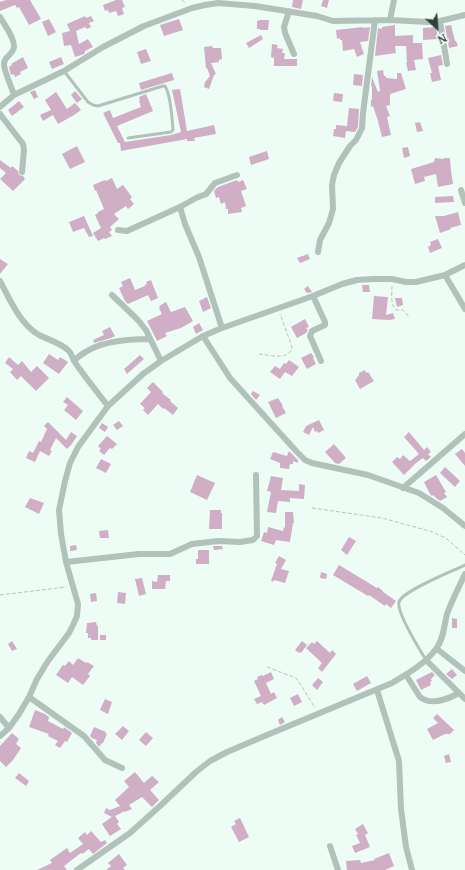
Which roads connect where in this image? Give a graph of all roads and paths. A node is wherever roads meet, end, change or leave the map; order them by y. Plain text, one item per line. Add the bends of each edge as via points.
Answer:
1 (394, 0) edge
2 (219, 2) edge
3 (289, 11) junction
4 (465, 15) edge
5 (0, 17) edge
6 (376, 20) junction
7 (390, 20) junction
8 (440, 21) junction
9 (294, 54) dead end
10 (447, 64) dead end
11 (64, 71) junction
12 (14, 95) junction
13 (0, 107) edge
14 (0, 114) edge
15 (128, 138) dead end
16 (22, 172) dead end
17 (237, 175) dead end
18 (461, 190) dead end
19 (465, 203) edge
20 (180, 207) junction
21 (118, 230) dead end
22 (318, 252) dead end
23 (465, 265) edge
24 (445, 275) junction
25 (392, 279) junction
26 (0, 281) edge
27 (112, 295) dead end
28 (313, 296) junction
29 (277, 308) junction
30 (465, 309) edge
31 (410, 318) dead end
32 (222, 328) junction
33 (203, 336) junction
34 (150, 339) junction
35 (259, 354) dead end
36 (74, 361) junction
37 (161, 361) junction
38 (321, 361) dead end
39 (108, 406) junction
40 (465, 434) edge
41 (256, 475) dead end
42 (403, 488) junction
43 (312, 508) dead end
44 (465, 526) edge
45 (465, 555) edge
46 (66, 562) junction
47 (465, 565) edge
48 (465, 574) edge
49 (73, 586) junction
50 (0, 595) edge
51 (437, 649) junction
52 (426, 660) junction
53 (267, 667) dead end
54 (465, 671) edge
55 (406, 675) junction
56 (377, 690) junction
57 (458, 693) junction
58 (29, 697) junction
59 (465, 699) edge
60 (318, 713) junction
61 (0, 717) edge
62 (9, 728) junction
63 (0, 736) edge
64 (122, 768) dead end
65 (330, 846) dead end
66 (77, 870) edge
67 (338, 870) edge
68 (412, 870) edge

1 - 7 street
2 - 3 street
2 - 11 street via 192,8 144,26
3 - 6 street via 333,21
3 - 9 street via 284,27
4 - 8 street
5 - 12 street via 15,46 4,63
6 - 7 street
6 - 22 street via 362,128 334,175 333,209 320,240
7 - 8 street
8 - 10 street
11 - 12 street
11 - 15 lane via 88,102 98,106 165,86 173,130
12 - 13 street
14 - 16 street via 23,144
17 - 20 street via 215,183 206,194
18 - 19 street
20 - 21 street via 127,230
20 - 32 street
23 - 24 street
24 - 25 street via 416,282
24 - 30 street
25 - 28 street via 357,280
25 - 31 path via 393,307 396,310 403,310
26 - 36 street via 31,330 69,351
27 - 34 street via 138,320
28 - 29 street
28 - 38 street via 325,322 310,336
29 - 32 street
29 - 35 path via 292,350 286,356
32 - 33 street
33 - 37 street
33 - 42 street via 230,378 305,460 368,475
34 - 36 street via 135,339 99,346 83,353
34 - 37 street
36 - 39 street
37 - 39 street
39 - 46 street via 78,447 65,480 59,510
40 - 42 street
41 - 46 street via 257,536 253,540 192,544 170,554 138,554
42 - 44 street via 419,493
43 - 45 path via 382,518 433,532 447,539
46 - 49 street
47 - 52 lane via 420,586 404,595 399,602 399,609
48 - 51 street via 447,614
49 - 50 path
49 - 58 street via 78,604 77,616 69,633 48,661
51 - 52 street
51 - 54 street
52 - 55 street
52 - 57 street
53 - 60 path via 296,678
55 - 56 street
55 - 57 street via 423,700 444,700
56 - 60 street
56 - 68 street via 399,761 401,809
57 - 59 street
58 - 62 street
58 - 64 street via 84,736 105,760
60 - 66 street via 210,761 130,833
61 - 62 street
62 - 63 street
65 - 67 street

